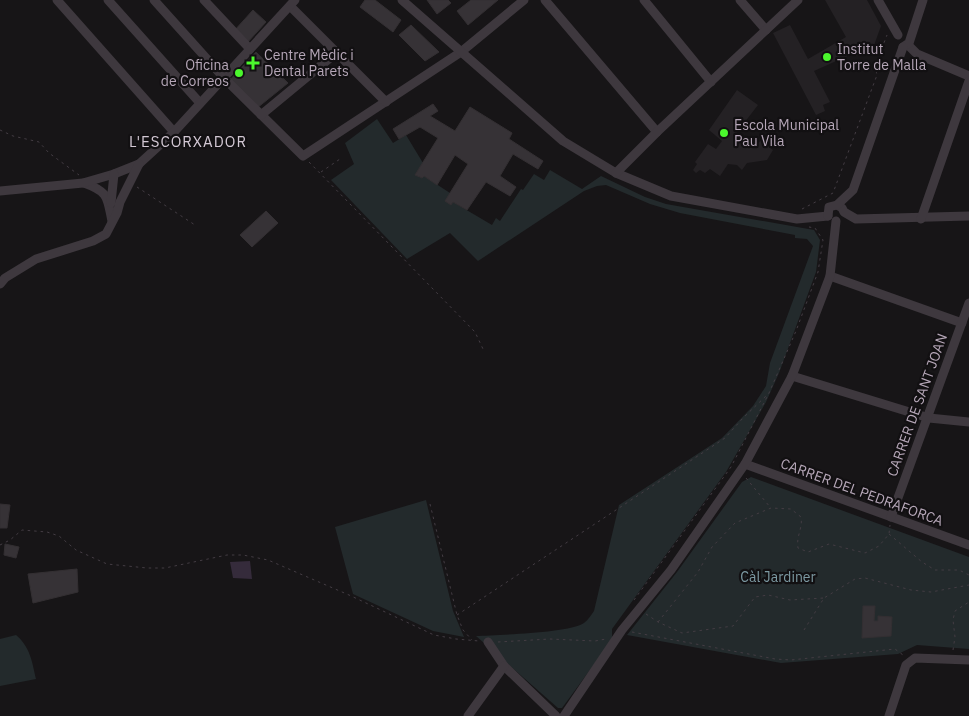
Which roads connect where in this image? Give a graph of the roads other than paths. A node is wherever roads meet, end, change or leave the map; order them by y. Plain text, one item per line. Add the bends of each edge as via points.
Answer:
1 (57, 0) edge
2 (108, 0) edge
3 (154, 0) edge
4 (204, 0) edge
5 (402, 0) edge
6 (524, 0) edge
7 (545, 0) edge
8 (644, 0) edge
9 (740, 0) edge
10 (798, 0) edge
11 (878, 0) edge
12 (923, 0) edge
13 (293, 3) edge
14 (766, 30) junction
15 (907, 43) junction
16 (250, 49) junction
17 (336, 52) junction
18 (461, 52) junction
19 (969, 76) edge
20 (224, 78) junction
21 (969, 81) edge
22 (711, 82) junction
23 (386, 102) junction
24 (200, 103) junction
25 (261, 115) junction
26 (174, 132) junction
27 (657, 132) junction
28 (139, 164) junction
29 (616, 173) junction
30 (114, 174) junction
31 (87, 182) junction
32 (3, 192) edge
33 (120, 202) junction
34 (841, 208) junction
35 (110, 210) junction
36 (828, 216) junction
37 (969, 216) edge
38 (921, 218) junction
39 (112, 221) junction
40 (836, 222) junction
41 (830, 276) junction
42 (0, 284) edge
43 (969, 304) edge
44 (962, 323) junction
45 (792, 376) junction
46 (928, 418) junction
47 (969, 422) edge
48 (742, 468) junction
49 (891, 517) junction
50 (969, 545) edge
51 (488, 642) road end
52 (969, 660) edge
53 (504, 666) junction
54 (468, 716) edge
55 (556, 716) edge
56 (564, 716) edge
57 (889, 716) edge

1 - 26 street
2 - 24 street
3 - 20 street
4 - 16 street
5 - 18 street
6 - 18 street
7 - 27 street
8 - 22 street
9 - 14 street
10 - 14 street
11 - 15 street via 898,35 897,44
12 - 15 street
13 - 16 street
13 - 17 street
14 - 22 street
15 - 19 street via 917,54
15 - 34 street via 853,190
16 - 20 street
17 - 23 street
17 - 25 street
18 - 23 street
18 - 29 street via 563,141
20 - 24 street
20 - 25 street
21 - 38 street
22 - 27 street
23 - 25 street via 303,156
24 - 26 street
26 - 28 street
27 - 29 street
28 - 30 street
28 - 33 street
29 - 36 street via 671,196 797,219
30 - 31 street
30 - 33 street
30 - 35 street
31 - 32 street
31 - 35 street via 106,195
33 - 39 street
34 - 36 street via 829,208
34 - 38 street via 856,219
34 - 40 street via 841,220
35 - 39 street
36 - 40 street
37 - 38 street
39 - 42 street via 106,234 36,259
40 - 41 street
41 - 44 street
41 - 45 street
43 - 44 street, CARRER DE SANT JOAN
44 - 46 street, CARRER DE SANT JOAN
45 - 46 street
45 - 48 street
46 - 47 street
46 - 49 street, CARRER DE SANT JOAN
48 - 49 street, CARRER DEL PEDRAFORCA
48 - 56 street via 671,570 636,606
49 - 50 street, CARRER DEL PEDRAFORCA
51 - 53 street
52 - 57 street via 915,658 910,661
53 - 54 street
53 - 55 street

